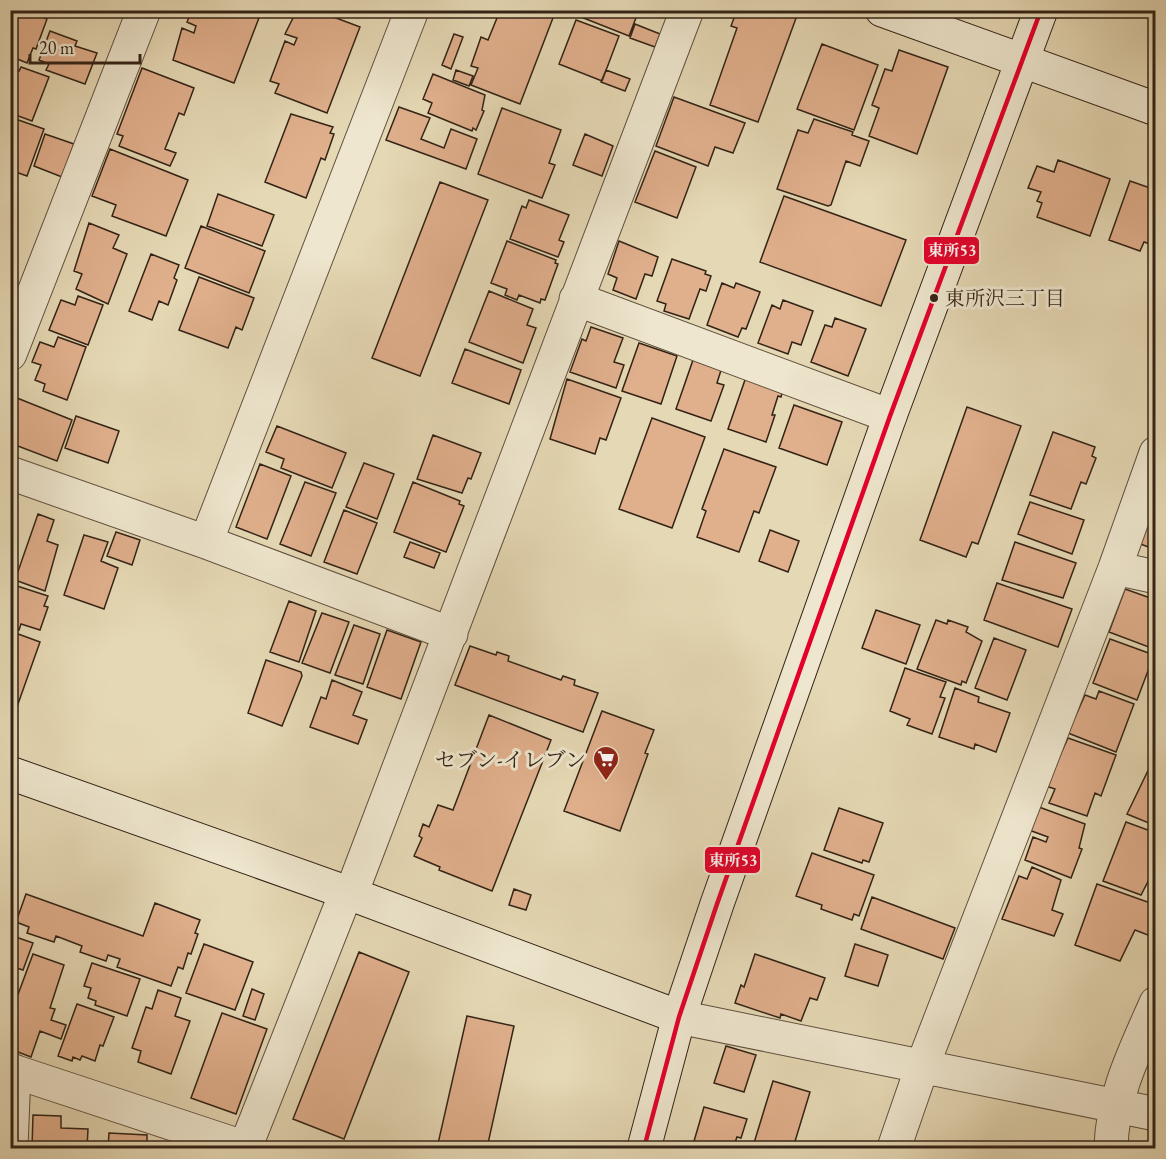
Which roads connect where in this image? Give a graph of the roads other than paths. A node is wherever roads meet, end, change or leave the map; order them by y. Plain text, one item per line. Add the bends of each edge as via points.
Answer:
1 (144, 10) edge
2 (412, 10) edge
3 (687, 10) edge
4 (882, 10) edge
5 (1041, 10) edge
6 (1023, 61) junction
7 (1155, 109) edge
8 (576, 299) junction
9 (10, 354) edge
10 (890, 416) junction
11 (1155, 453) edge
12 (10, 473) edge
13 (206, 542) junction
14 (1115, 568) junction
15 (1155, 577) edge
16 (451, 633) junction
17 (10, 773) edge
18 (349, 893) junction
19 (1155, 1003) edge
20 (679, 1017) junction
21 (922, 1067) junction
22 (12, 1070) edge
23 (1115, 1105) junction
24 (1155, 1114) edge
25 (246, 1148) edge
26 (11, 1149) edge
27 (644, 1149) edge
28 (894, 1149) edge
29 (1111, 1149) edge

1 - 9 street
2 - 13 street
3 - 8 street
4 - 6 street
5 - 6 street
6 - 7 street
6 - 10 street
8 - 10 street
8 - 16 street
10 - 20 street
11 - 14 street
12 - 13 street
13 - 16 street
14 - 15 street
14 - 21 street
16 - 18 street
17 - 18 street
18 - 20 street
18 - 25 street
19 - 23 street
20 - 21 street
20 - 27 street
21 - 23 street
21 - 28 street
22 - 25 street
22 - 26 street
23 - 24 street
23 - 29 street

